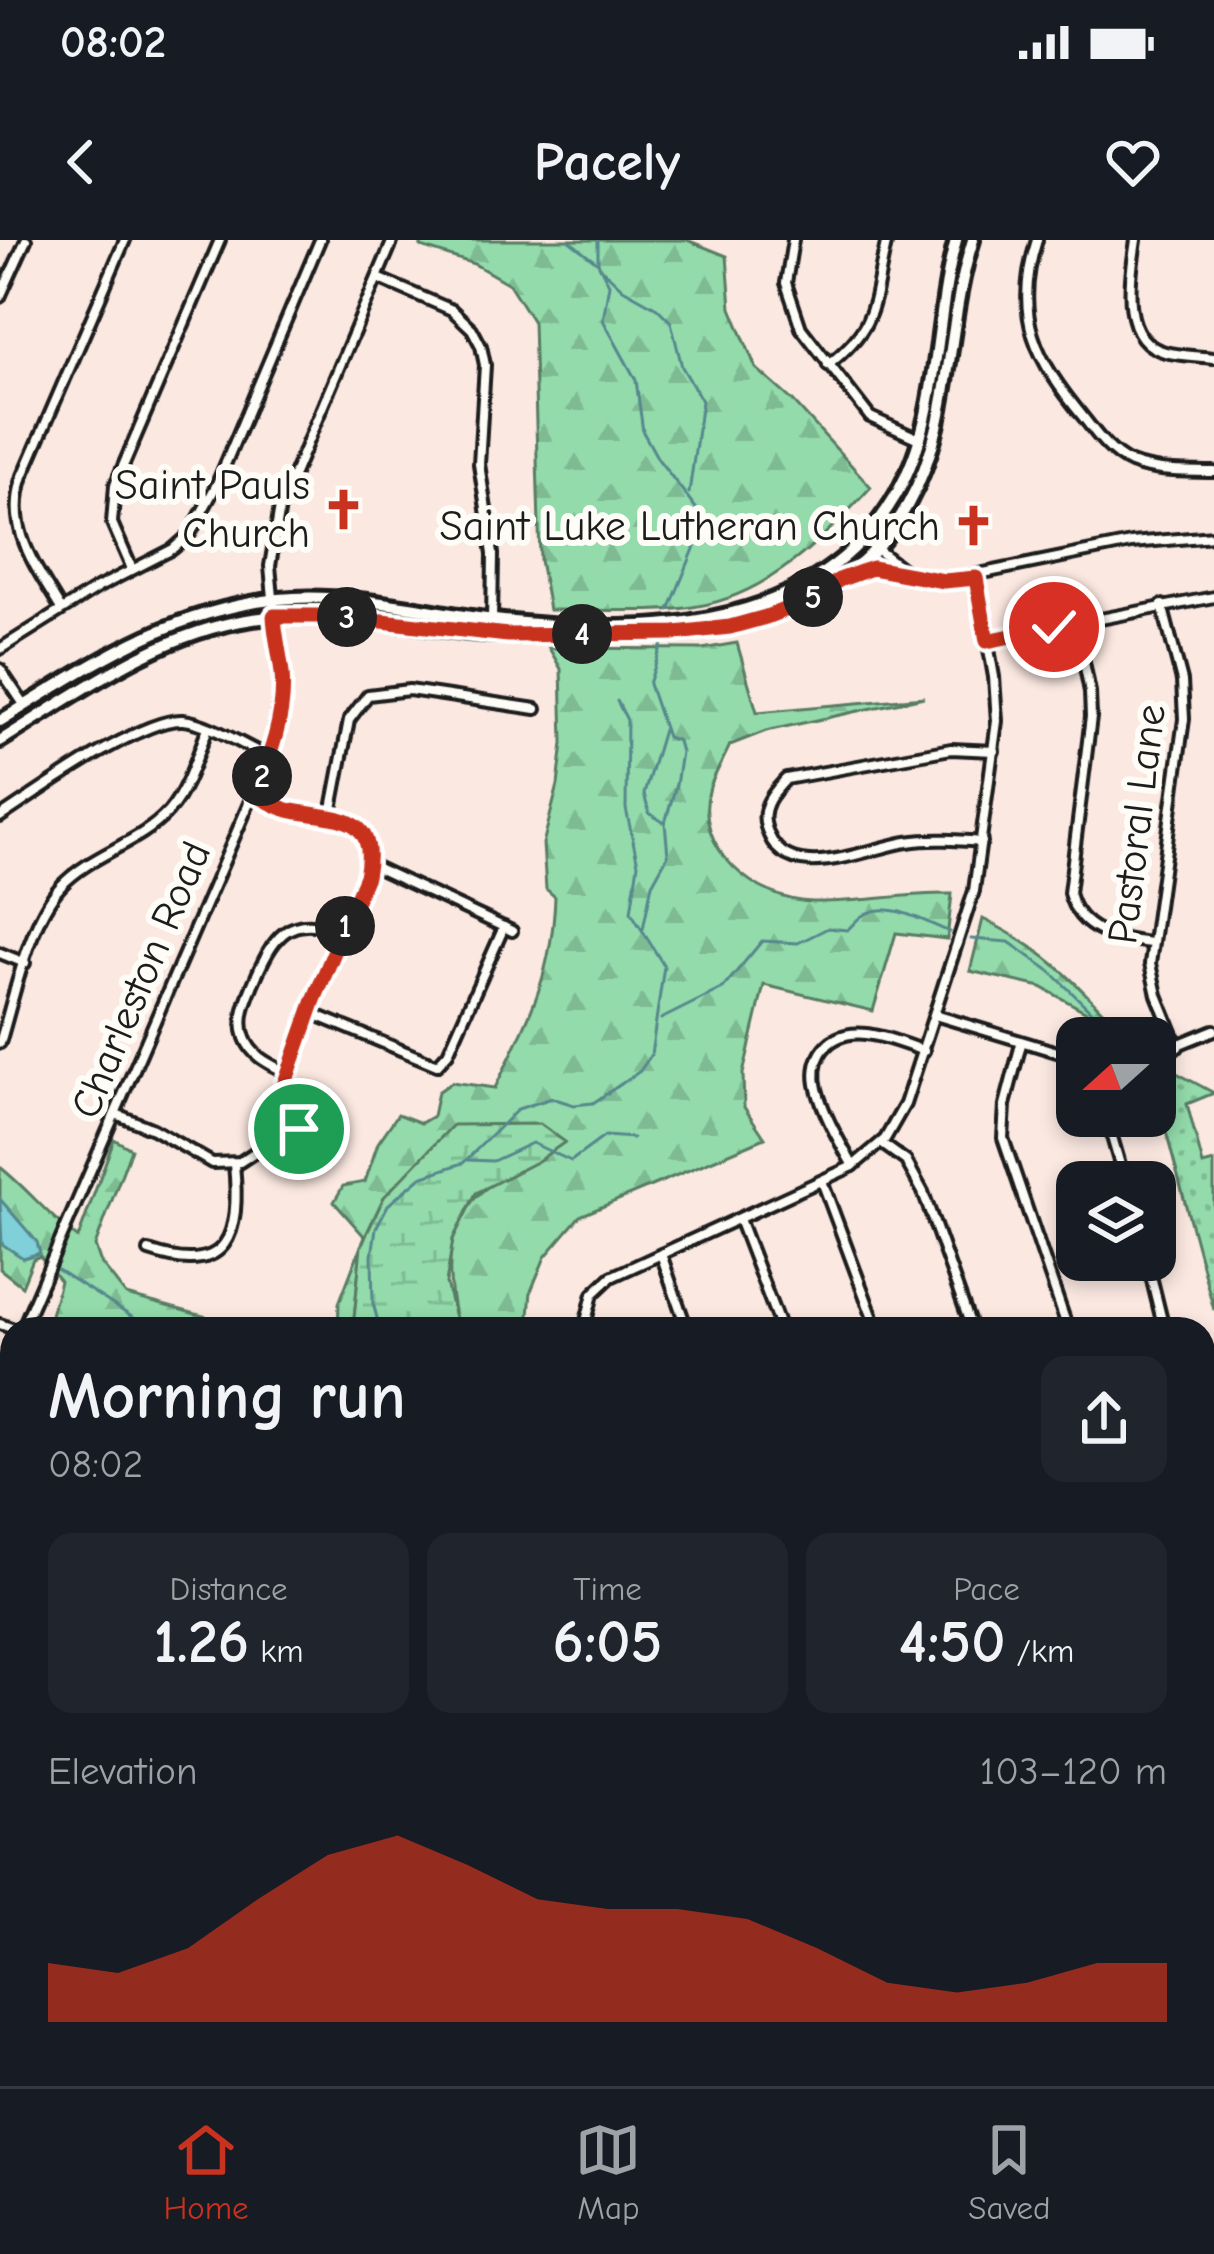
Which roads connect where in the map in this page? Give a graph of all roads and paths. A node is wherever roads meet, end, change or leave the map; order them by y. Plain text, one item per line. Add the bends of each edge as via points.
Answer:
1 (26, 240) edge
2 (125, 240) edge
3 (220, 240) edge
4 (320, 240) edge
5 (393, 240) edge
6 (793, 240) edge
7 (886, 240) edge
8 (956, 240) edge
9 (973, 240) edge
10 (1037, 240) edge
11 (1136, 240) edge
12 (378, 278) junction
13 (0, 297) edge
14 (1214, 358) edge
15 (828, 365) junction
16 (919, 439) junction
17 (1214, 472) edge
18 (1214, 536) edge
19 (862, 538) junction
20 (875, 548) junction
21 (132, 569) junction
22 (909, 574) junction
23 (976, 578) junction
24 (839, 580) junction
25 (1214, 597) edge
26 (272, 600) junction
27 (1162, 604) junction
28 (61, 609) junction
29 (274, 616) junction
30 (492, 620) junction
31 (1076, 622) junction
32 (491, 634) junction
33 (987, 641) junction
34 (0, 649) edge
35 (0, 669) edge
36 (25, 706) junction
37 (536, 709) dead end
38 (0, 721) edge
39 (208, 728) junction
40 (0, 741) edge
41 (994, 751) junction
42 (269, 757) junction
43 (254, 794) junction
44 (331, 814) junction
45 (0, 817) edge
46 (982, 842) junction
47 (369, 864) junction
48 (342, 933) junction
49 (1150, 943) junction
50 (0, 953) edge
51 (25, 963) junction
52 (310, 1012) junction
53 (935, 1015) junction
54 (1214, 1030) edge
55 (0, 1043) edge
56 (1021, 1044) junction
57 (1178, 1047) joint
58 (924, 1051) junction
59 (1056, 1053) edge
60 (287, 1073) junction
61 (116, 1114) junction
62 (272, 1120) junction
63 (329, 1142) dead end
64 (880, 1143) junction
65 (234, 1164) junction
66 (853, 1166) junction
67 (822, 1181) junction
68 (739, 1219) junction
69 (149, 1251) dead end
70 (661, 1254) junction
71 (1152, 1281) edge
72 (23, 1317) edge
73 (586, 1317) edge
74 (683, 1317) edge
75 (776, 1317) edge
76 (873, 1317) edge
77 (968, 1317) edge
78 (1064, 1317) edge
79 (1161, 1317) edge

1 - 13 street
2 - 28 street via 16,499 18,533
3 - 21 street via 116,484 112,523
4 - 21 street via 198,523 173,549
5 - 12 street, Charleston Road
6 - 15 street via 790,306
7 - 15 street via 867,327
8 - 16 main road
9 - 20 main road via 933,448 909,503
10 - 17 street via 1027,316 1062,392 1132,464
11 - 14 street via 1132,306 1140,335 1164,352
12 - 26 street, Charleston Road via 280,507
12 - 30 street via 452,310 481,346 478,464 493,554
15 - 16 street via 870,417
16 - 19 main road via 896,494
18 - 23 street via 1131,543
19 - 20 street
19 - 30 main road via 782,598 705,621
20 - 22 street
20 - 24 main road
21 - 28 street
22 - 23 street
22 - 24 street via 872,568
23 - 33 street
24 - 32 main road via 786,610 702,632
25 - 27 street
26 - 29 street, Charleston Road
26 - 30 main road
26 - 36 main road via 172,624
27 - 31 street
27 - 49 street, Pastoral Lane via 1184,719
28 - 34 street
29 - 32 main road
29 - 40 main road via 184,636
29 - 42 street, Charleston Road via 283,676
30 - 32 street
31 - 33 street
31 - 49 street via 1090,717 1069,893 1097,930
33 - 41 street
35 - 36 street
36 - 38 main road
37 - 44 street via 410,690 368,695 349,720
39 - 42 street
39 - 45 street via 181,720 149,728
39 - 51 street via 172,808 66,881
41 - 46 street
41 - 46 street via 951,749 786,779 763,816 774,848 794,860 939,838
42 - 43 street, Charleston Road
43 - 44 street via 292,811
43 - 61 street, Charleston Road
44 - 47 street via 364,836
46 - 53 street
47 - 48 street
47 - 52 street via 508,929 437,1065
48 - 52 street
48 - 60 street via 313,924 286,931 271,944 249,995 247,1043
49 - 57 street, Pastoral Lane via 1153,985
50 - 51 street
51 - 55 street
52 - 60 street
53 - 56 street
53 - 58 street
54 - 57 street
56 - 59 street
56 - 78 street via 1003,1138
58 - 64 street
58 - 66 street via 854,1033 822,1052 818,1091
60 - 62 street
61 - 65 street via 203,1160
61 - 72 street, Charleston Road
62 - 63 street
62 - 65 street via 261,1145
64 - 66 street
64 - 77 street via 906,1161 923,1192
65 - 69 street via 235,1218 219,1250 192,1262
66 - 67 street
67 - 68 street
67 - 76 street
68 - 70 street
68 - 75 street
70 - 73 street via 601,1284
70 - 74 street
71 - 79 street

